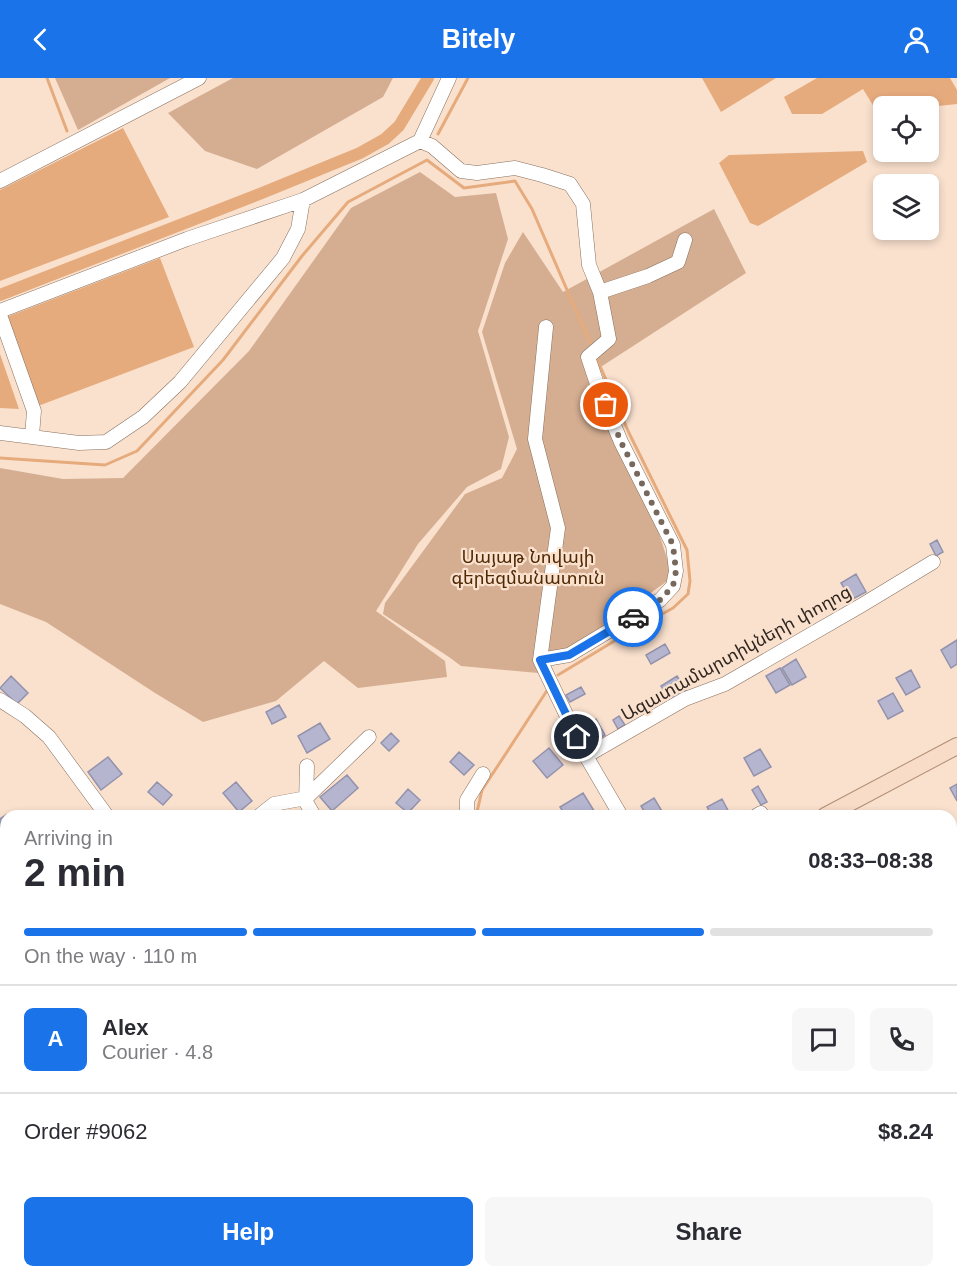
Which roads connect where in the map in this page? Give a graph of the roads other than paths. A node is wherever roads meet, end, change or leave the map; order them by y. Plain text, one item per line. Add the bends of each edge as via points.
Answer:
1 (200, 78) edge
2 (449, 78) edge
3 (420, 141) junction
4 (0, 181) edge
5 (303, 200) junction
6 (686, 240) dead end
7 (600, 292) junction
8 (0, 313) edge
9 (546, 327) dead end
10 (0, 433) edge
11 (32, 436) junction
12 (933, 562) dead end
13 (540, 660) junction
14 (0, 700) edge
15 (369, 737) dead end
16 (957, 746) edge
17 (586, 756) junction
18 (307, 766) dead end
19 (483, 774) dead end
20 (306, 798) junction
21 (102, 810) edge
22 (266, 810) edge
23 (311, 810) edge
24 (467, 810) edge
25 (618, 810) edge
26 (836, 810) edge

1 - 4 street
2 - 3 street
3 - 5 street
3 - 7 street via 432,146 461,171 515,168 570,184 583,204 589,265
5 - 8 street via 187,239
5 - 11 street via 298,229 283,258 180,382 143,417 106,442 79,443
6 - 7 street via 678,262
7 - 13 street via 609,339 588,357 621,442 673,545 676,571 673,586 660,600 569,655
8 - 11 street via 34,411
9 - 13 street via 535,439 558,528
10 - 11 street
12 - 17 street, Ազատամարտիկների փողոց via 725,684 685,699
13 - 17 street
14 - 21 street via 49,737
15 - 20 street
16 - 26 main road
17 - 25 street
18 - 20 street
19 - 24 street via 467,800
20 - 22 street via 274,804
20 - 23 street

